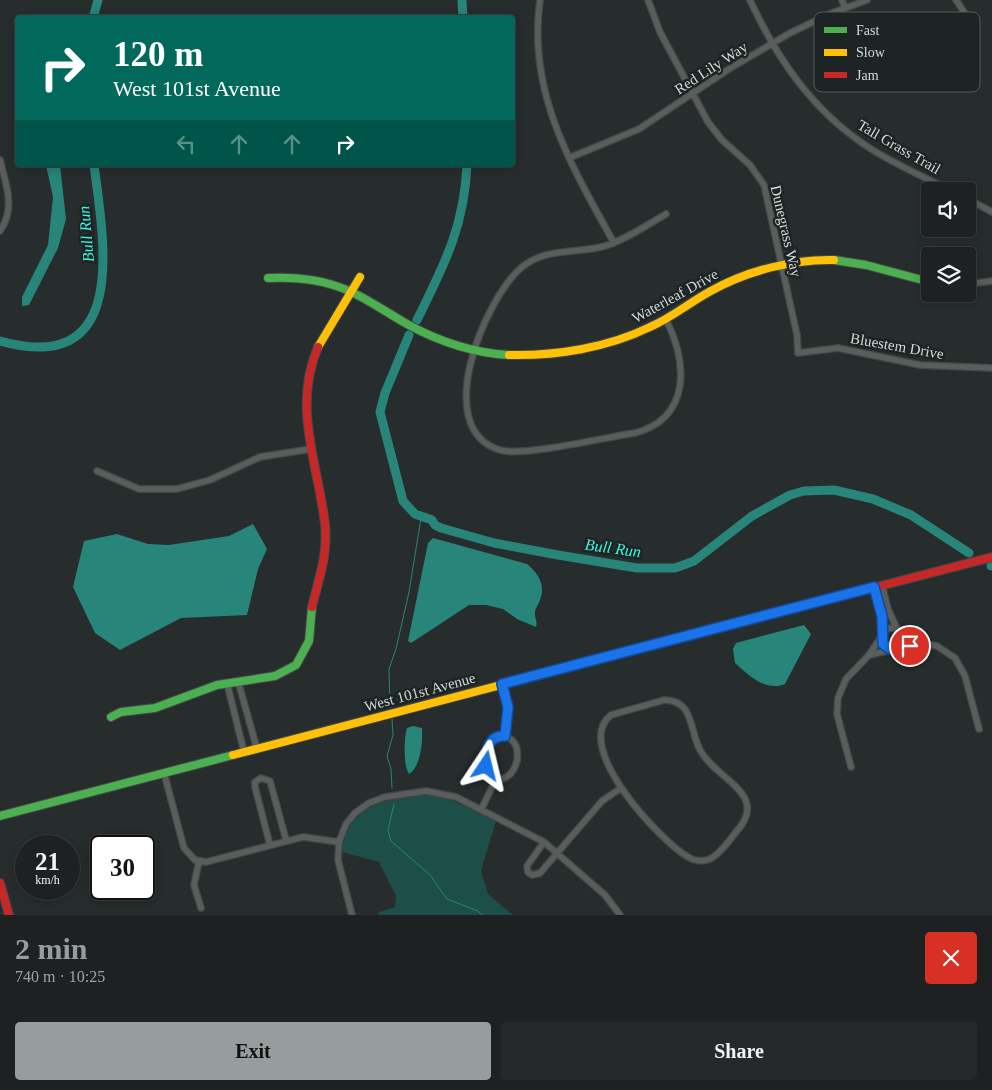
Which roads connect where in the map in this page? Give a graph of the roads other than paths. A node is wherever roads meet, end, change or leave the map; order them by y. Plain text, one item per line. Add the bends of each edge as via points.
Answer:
1 (540, 0) edge
2 (648, 0) edge
3 (750, 0) edge
4 (842, 0) edge
5 (867, 0) edge
6 (956, 0) edge
7 (845, 8) junction
8 (836, 12) edge
9 (964, 12) edge
10 (814, 22) edge
11 (772, 44) junction
12 (693, 94) junction
13 (569, 158) junction
14 (0, 160) edge
15 (934, 182) edge
16 (976, 203) edge
17 (992, 212) edge
18 (666, 214) dead end
19 (0, 231) edge
20 (614, 243) junction
21 (782, 266) junction
22 (360, 277) dead end
23 (268, 278) dead end
24 (921, 280) edge
25 (992, 281) edge
26 (976, 283) edge
27 (351, 291) junction
28 (666, 320) junction
29 (473, 351) junction
30 (798, 353) joint
31 (992, 368) edge
32 (311, 449) junction
33 (97, 471) dead end
34 (992, 557) edge
35 (878, 586) junction
36 (899, 632) junction
37 (882, 635) junction
38 (921, 644) junction
39 (895, 649) junction
40 (869, 656) junction
41 (238, 681) junction
42 (227, 682) junction
43 (502, 684) junction
44 (111, 717) dead end
45 (979, 729) dead end
46 (505, 736) junction
47 (257, 748) junction
48 (244, 752) junction
49 (850, 766) dead end
50 (164, 773) junction
51 (496, 779) junction
52 (621, 788) junction
53 (481, 810) junction
54 (0, 816) edge
55 (286, 840) junction
56 (339, 842) junction
57 (544, 842) junction
58 (270, 845) junction
59 (558, 853) junction
60 (199, 861) junction
61 (0, 883) edge
62 (200, 908) dead end
63 (9, 915) edge
64 (352, 915) edge
65 (620, 915) edge

1 - 13 street via 536,40 542,84
2 - 12 street, Dunegrass Way via 660,32
3 - 11 street, Tall Grass Trail
4 - 7 street
5 - 7 street, Red Lily Way
6 - 9 street
7 - 8 street, Red Lily Way
10 - 11 street, Red Lily Way
11 - 12 street, Red Lily Way
11 - 15 street, Tall Grass Trail via 799,84 843,129 878,153
12 - 13 street, Red Lily Way via 638,129
12 - 21 street, Dunegrass Way via 717,134 750,165 762,182
13 - 20 street
14 - 19 street via 10,207
16 - 17 street
18 - 20 street
20 - 29 street via 548,254 521,268 507,285 481,330
21 - 24 street, Waterleaf Drive via 847,261
21 - 28 street, Waterleaf Drive via 727,283
21 - 30 street, Dunegrass Way
22 - 27 street
23 - 27 street, Waterleaf Drive via 316,280
25 - 26 street
27 - 29 street, Waterleaf Drive via 431,337
27 - 32 street via 320,345 309,375 306,412
28 - 29 street, Waterleaf Drive via 615,341 575,350 519,355
28 - 29 street via 678,349 681,376 677,396 665,416 649,428 635,433 531,450 498,450 483,441 473,428 467,406
30 - 31 street, Bluestem Drive via 838,348 920,366
32 - 33 street via 260,457 210,480 177,489 140,489
32 - 41 street via 326,536 308,645 299,662 286,672
34 - 35 street, West 101st Avenue
35 - 36 street
35 - 37 street
35 - 43 street, West 101st Avenue
36 - 37 street via 889,628
36 - 38 street
36 - 39 street via 901,643
37 - 39 street via 886,647
37 - 40 street
38 - 39 street
38 - 45 street via 945,650 961,666
39 - 40 street
40 - 49 street via 846,679 838,698 837,714
41 - 42 street
41 - 47 street
42 - 44 street via 158,707 121,712
42 - 48 street
43 - 46 street via 508,707
43 - 47 street, West 101st Avenue
46 - 51 street via 493,739 488,747 486,769
46 - 51 street via 513,739 517,747 515,767 510,776
47 - 48 street, West 101st Avenue
48 - 50 street, West 101st Avenue
50 - 54 street, West 101st Avenue
50 - 60 street via 184,848
51 - 53 street
52 - 52 street via 609,766 602,742 603,724 614,714 664,700 676,702 686,709 703,756 744,795 749,808 743,825 716,855 703,861 685,856 637,811
52 - 59 street via 602,801
53 - 56 street via 439,792 420,791 386,797 369,802 355,813
53 - 57 street
55 - 56 street via 309,837
55 - 58 street
55 - 58 street via 270,781 260,778 255,782 255,788
56 - 64 street via 338,865
57 - 59 street
57 - 59 street via 527,866 530,875 539,874
58 - 60 street via 211,862
59 - 65 street via 609,899
60 - 62 street via 194,880
61 - 63 street

